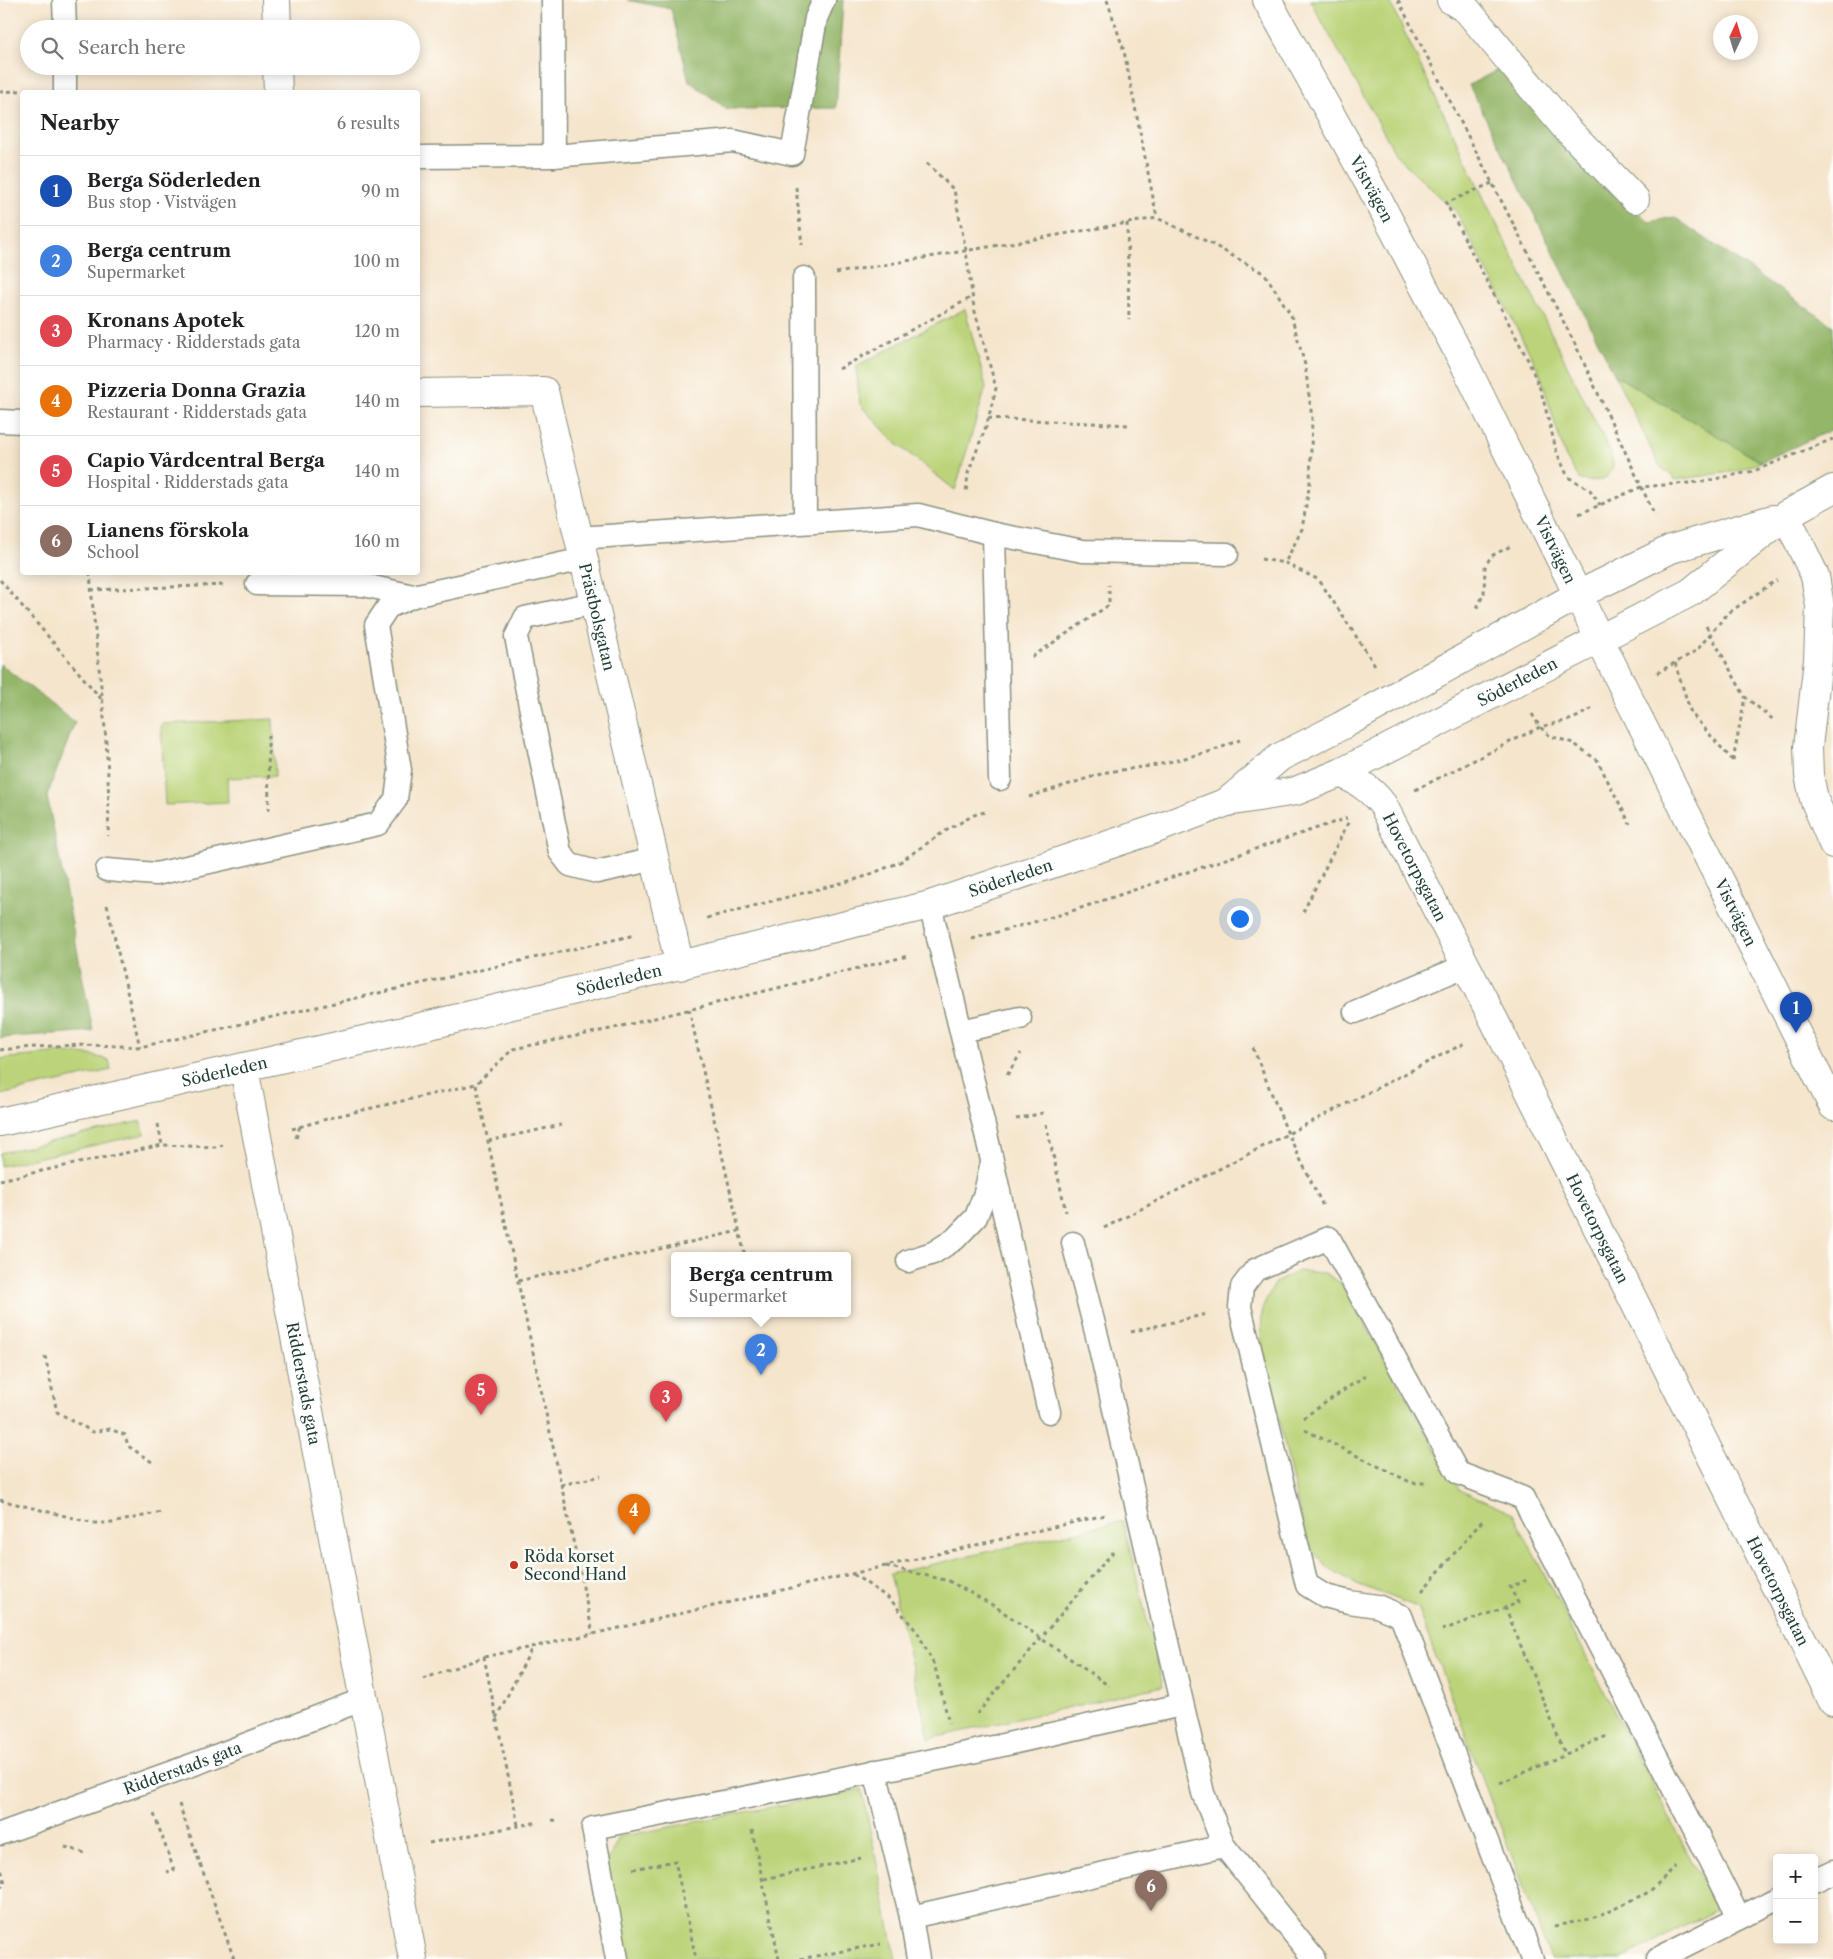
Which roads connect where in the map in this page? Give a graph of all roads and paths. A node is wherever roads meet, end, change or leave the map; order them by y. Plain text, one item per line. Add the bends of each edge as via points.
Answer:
1 (64, 0) edge
2 (276, 0) edge
3 (554, 0) edge
4 (824, 0) edge
5 (1107, 0) edge
6 (1268, 0) edge
7 (1398, 0) edge
8 (1451, 0) edge
9 (65, 20) edge
10 (277, 20) edge
11 (65, 75) edge
12 (277, 75) edge
13 (65, 90) edge
14 (278, 90) edge
15 (792, 154) junction
16 (554, 156) junction
17 (420, 157) edge
18 (927, 163) dead end
19 (1492, 183) junction
20 (1635, 199) dead end
21 (1157, 218) junction
22 (1127, 223) junction
23 (966, 251) junction
24 (804, 278) junction
25 (972, 297) junction
26 (1129, 320) dead end
27 (804, 388) junction
28 (420, 393) edge
29 (988, 418) junction
30 (0, 421) edge
31 (20, 422) edge
32 (1130, 425) dead end
33 (1833, 439) edge
34 (1641, 488) junction
35 (1833, 489) edge
36 (1600, 505) junction
37 (1786, 516) junction
38 (805, 522) junction
39 (961, 526) junction
40 (1547, 529) junction
41 (994, 534) junction
42 (581, 549) junction
43 (1671, 550) junction
44 (1108, 552) junction
45 (1228, 554) joint
46 (1284, 563) junction
47 (90, 575) edge
48 (0, 580) edge
49 (1825, 582) edge
50 (257, 584) joint
51 (91, 590) junction
52 (1690, 592) junction
53 (1578, 595) junction
54 (413, 596) junction
55 (594, 603) junction
56 (1599, 639) junction
57 (1492, 644) junction
58 (997, 661) junction
59 (1676, 662) dead end
60 (1377, 668) dead end
61 (1514, 683) junction
62 (1745, 697) junction
63 (103, 702) junction
64 (268, 735) dead end
65 (1248, 737) dead end
66 (1808, 747) junction
67 (1340, 773) junction
68 (1000, 779) dead end
69 (1027, 798) dead end
70 (1227, 802) junction
71 (991, 810) dead end
72 (1352, 817) dead end
73 (1630, 824) dead end
74 (1832, 837) edge
75 (269, 848) junction
76 (656, 859) junction
77 (107, 870) junction
78 (930, 905) junction
79 (1303, 912) dead end
80 (671, 927) junction
81 (680, 966) junction
82 (1465, 966) junction
83 (689, 1009) dead end
84 (1355, 1012) dead end
85 (1020, 1018) dead end
86 (1497, 1026) junction
87 (961, 1031) junction
88 (140, 1048) junction
89 (1252, 1048) dead end
90 (0, 1050) edge
91 (244, 1068) junction
92 (476, 1084) dead end
93 (1833, 1106) edge
94 (0, 1122) edge
95 (1046, 1124) dead end
96 (561, 1125) dead end
97 (1288, 1134) junction
98 (488, 1141) junction
99 (162, 1145) dead end
100 (992, 1161) junction
101 (0, 1180) edge
102 (739, 1231) junction
103 (1329, 1238) junction
104 (1073, 1243) junction
105 (744, 1252) edge
106 (908, 1261) dead end
107 (518, 1281) junction
108 (1240, 1307) junction
109 (1098, 1340) junction
110 (45, 1356) dead end
111 (1394, 1356) junction
112 (1265, 1410) junction
113 (1050, 1412) dead end
114 (1294, 1424) junction
115 (152, 1462) dead end
116 (1458, 1473) junction
117 (601, 1476) dead end
118 (561, 1485) junction
119 (1523, 1498) junction
120 (0, 1500) edge
121 (161, 1512) dead end
122 (1137, 1514) junction
123 (885, 1566) junction
124 (1559, 1568) junction
125 (854, 1574) junction
126 (1505, 1607) junction
127 (1400, 1616) junction
128 (593, 1634) junction
129 (1040, 1638) junction
130 (1410, 1641) junction
131 (532, 1647) junction
132 (484, 1657) junction
133 (423, 1679) dead end
134 (364, 1699) junction
135 (1833, 1701) edge
136 (1181, 1705) junction
137 (1148, 1712) junction
138 (496, 1719) junction
139 (1639, 1722) junction
140 (956, 1748) junction
141 (1565, 1754) junction
142 (875, 1771) junction
143 (176, 1796) dead end
144 (745, 1796) junction
145 (1470, 1796) junction
146 (151, 1805) dead end
147 (539, 1822) dead end
148 (518, 1825) junction
149 (0, 1834) edge
150 (1701, 1842) junction
151 (1224, 1846) junction
152 (392, 1851) junction
153 (893, 1851) junction
154 (0, 1866) edge
155 (167, 1872) dead end
156 (1833, 1872) edge
157 (601, 1874) junction
158 (1818, 1879) edge
159 (764, 1880) junction
160 (0, 1888) edge
161 (1773, 1901) edge
162 (1739, 1918) junction
163 (1522, 1932) junction
164 (914, 1938) edge
165 (234, 1959) edge
166 (413, 1959) edge
167 (617, 1959) edge
168 (696, 1959) edge
169 (780, 1959) edge
170 (800, 1959) edge
171 (1314, 1959) edge
172 (1532, 1959) edge
173 (1658, 1959) edge

1 - 9 lane
2 - 10 main road
3 - 16 lane
4 - 15 lane via 816,18
5 - 21 path via 1124,51
6 - 40 main road, Vistvägen via 1376,196
7 - 19 path
8 - 20 main road via 1467,10 1564,126
11 - 13 lane
12 - 14 main road
15 - 16 lane via 733,142
15 - 24 path
16 - 17 lane
18 - 23 path via 954,190
19 - 34 path via 1575,344
19 - 36 path via 1446,203 1528,360 1541,391 1557,453 1568,477 1590,490
21 - 22 path
21 - 46 path via 1210,242 1265,274 1291,315 1305,365 1312,418 1310,482 1302,529
22 - 23 path
22 - 26 path
23 - 24 path
23 - 25 path
24 - 27 lane
25 - 27 path
25 - 29 path via 996,388
27 - 38 lane
28 - 42 main road, Prästbolsgatan via 544,391
29 - 32 path
29 - 39 path via 968,472
30 - 31 lane
33 - 34 path via 1754,471 1700,482
34 - 36 path
34 - 43 path
35 - 37 main road, Söderleden
36 - 40 path
37 - 43 main road, Söderleden
37 - 49 main road
37 - 52 main road, Söderleden
38 - 39 lane via 918,515
38 - 42 lane
39 - 41 lane
40 - 53 main road, Vistvägen
40 - 57 path via 1491,556 1488,562 1484,593 1475,613
41 - 44 lane via 1083,551
41 - 58 lane
42 - 54 lane
42 - 55 main road, Prästbolsgatan
43 - 53 main road, Söderleden
44 - 45 lane
44 - 58 path via 1109,605 1029,659
45 - 46 path
46 - 60 path via 1319,580
47 - 51 path
48 - 63 path
49 - 66 main road via 1820,606 1818,660
50 - 51 path
50 - 54 lane via 364,585
51 - 63 path
52 - 56 main road, Söderleden
52 - 62 path via 1710,636
53 - 56 main road, Vistvägen
53 - 57 main road, Söderleden
54 - 75 lane via 388,608 376,625 400,770 396,799 378,824
55 - 76 main road, Prästbolsgatan
55 - 76 lane via 525,618 516,637 560,852 570,865 597,872
56 - 61 main road, Söderleden
56 - 93 main road, Vistvägen
57 - 70 main road, Söderleden via 1280,757
58 - 68 lane
59 - 62 path via 1691,713 1733,762
61 - 67 main road, Söderleden
61 - 73 path via 1540,727 1550,736 1573,743 1597,760
62 - 66 path
63 - 77 path via 109,808
64 - 75 path
65 - 69 path via 1212,751 1157,765 1107,772
66 - 74 main road via 1814,798
67 - 70 main road, Söderleden via 1296,791
67 - 82 main road, Hovetorpsgatan via 1373,792 1383,806
70 - 78 main road, Söderleden
71 - 80 path via 974,815 942,833 900,862 861,878
72 - 79 path
75 - 77 lane via 156,874
76 - 80 main road, Prästbolsgatan
77 - 88 path via 107,905
78 - 81 main road, Söderleden
78 - 87 lane
80 - 81 main road, Prästbolsgatan
80 - 88 path
81 - 91 main road, Söderleden
82 - 84 lane
82 - 86 main road, Hovetorpsgatan
83 - 102 path
85 - 87 lane
86 - 97 path
86 - 135 main road, Hovetorpsgatan
87 - 100 lane
88 - 90 path via 93,1044
89 - 97 path
91 - 94 main road, Söderleden
91 - 134 main road, Ridderstads gata
92 - 98 path
95 - 104 path
96 - 98 path
97 - 103 path via 1323,1204
97 - 104 path
98 - 107 path
99 - 101 path
100 - 106 lane via 976,1216 955,1239 933,1253
100 - 113 lane
102 - 105 path
102 - 107 path
103 - 108 lane via 1255,1270 1242,1286
103 - 111 lane
104 - 109 lane
107 - 118 path
108 - 109 path
108 - 112 lane
109 - 122 lane
110 - 115 path via 57,1412 93,1432 110,1428 125,1435 128,1446
111 - 114 path
111 - 116 lane
112 - 114 path
112 - 127 lane via 1307,1585 1326,1596 1377,1606
114 - 116 path via 1412,1483 1436,1482
116 - 119 lane
117 - 118 path
118 - 128 path
119 - 124 lane
119 - 127 path via 1488,1515
120 - 121 path via 94,1523 112,1523
122 - 123 path
122 - 129 path
122 - 136 lane
123 - 125 path
123 - 129 path via 949,1581
124 - 126 path via 1510,1587 1518,1603
124 - 139 lane
125 - 128 path
125 - 140 path via 890,1599 918,1633 935,1667
126 - 130 path
126 - 141 path
127 - 130 lane
128 - 131 path
129 - 137 path
129 - 140 path
130 - 145 lane
131 - 132 path
131 - 138 path
132 - 133 path
132 - 138 path
134 - 149 lane, Ridderstads gata
134 - 152 main road, Ridderstads gata
136 - 137 lane
136 - 151 lane via 1203,1793
137 - 140 lane
138 - 148 path
139 - 141 path
139 - 150 lane
140 - 142 lane
141 - 145 path
142 - 144 lane
142 - 153 lane
143 - 165 path
144 - 157 lane via 593,1828
144 - 159 path
145 - 163 lane
146 - 155 path via 174,1870
147 - 148 path
148 - 152 path
150 - 162 lane
150 - 163 path via 1649,1892 1590,1919
151 - 164 lane
151 - 171 lane
152 - 166 main road, Ridderstads gata
153 - 159 path
153 - 164 lane
154 - 160 path via 5,1883
156 - 158 lane
157 - 167 lane
157 - 168 path via 675,1861
159 - 169 path
161 - 162 lane
162 - 173 lane
163 - 172 lane
164 - 170 path

